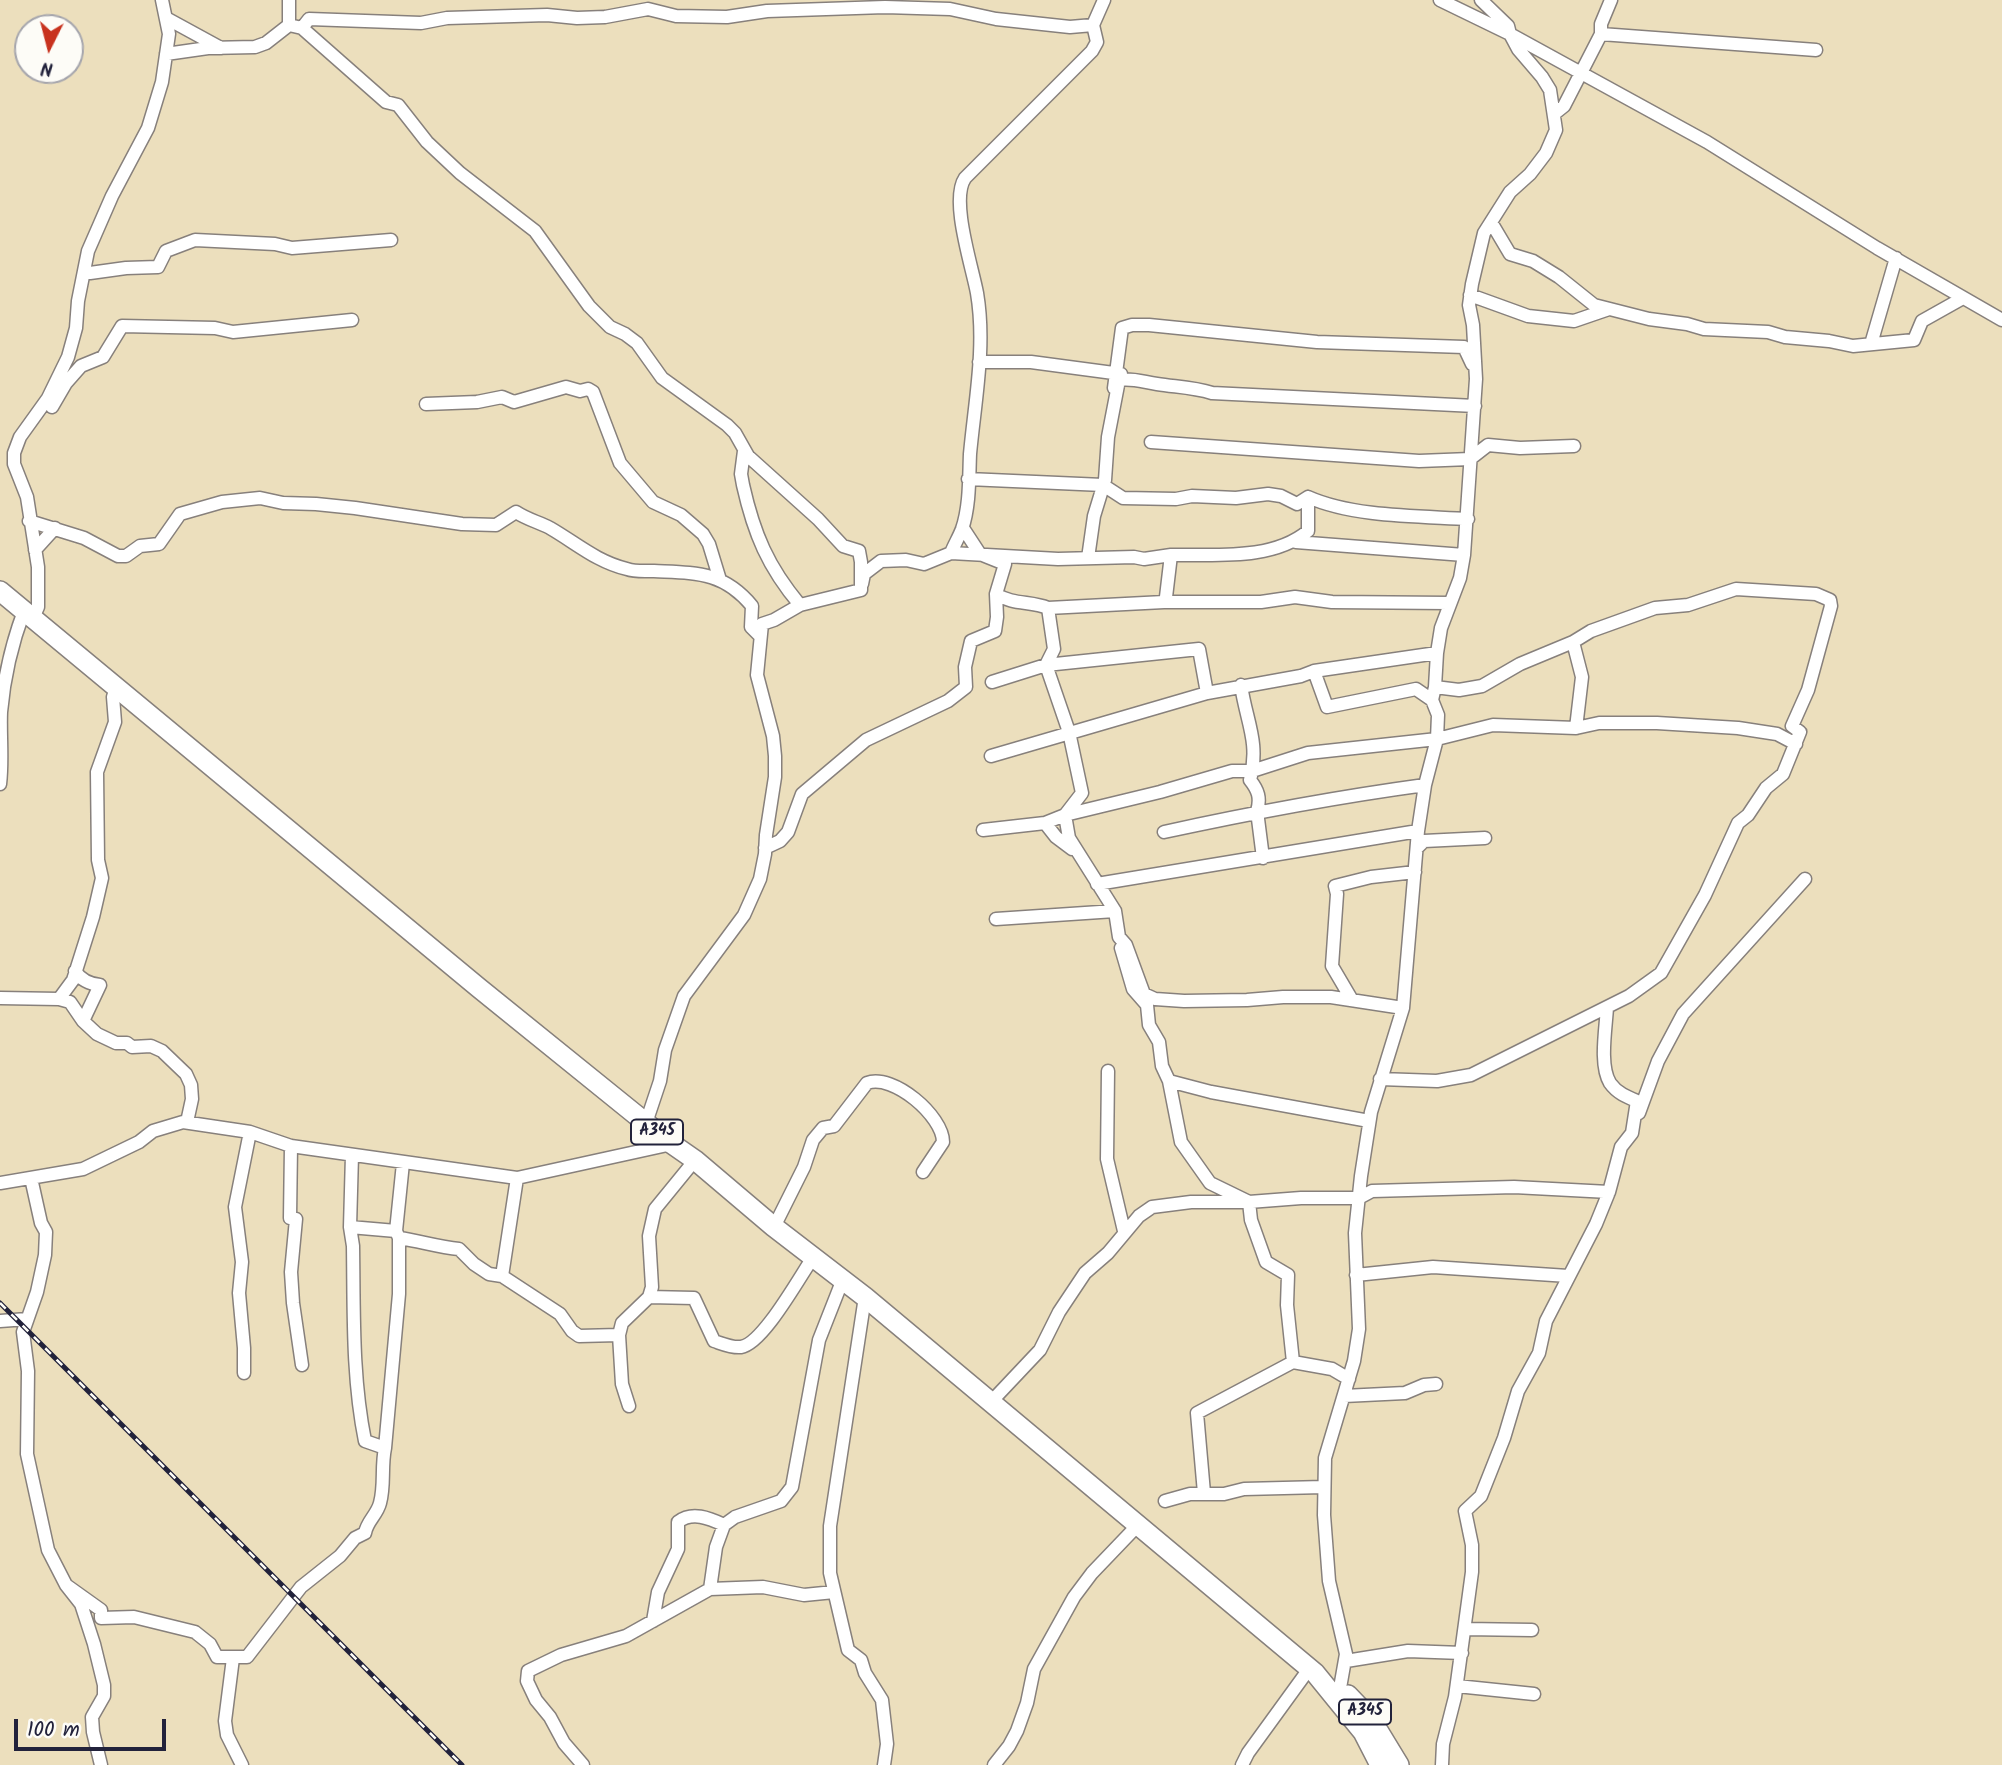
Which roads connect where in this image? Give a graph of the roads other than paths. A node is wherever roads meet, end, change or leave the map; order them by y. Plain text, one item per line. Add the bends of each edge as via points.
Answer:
1 (162, 0) edge
2 (289, 0) edge
3 (1104, 0) edge
4 (1440, 0) edge
5 (1481, 0) edge
6 (1611, 0) edge
7 (166, 18) junction
8 (1093, 25) junction
9 (295, 27) junction
10 (1510, 34) junction
11 (1601, 34) junction
12 (222, 48) junction
13 (1816, 50) dead end
14 (166, 54) junction
15 (1581, 72) junction
16 (1554, 114) junction
17 (1491, 222) junction
18 (391, 240) dead end
19 (1896, 258) junction
20 (84, 271) junction
21 (1470, 295) junction
22 (1963, 298) junction
23 (1609, 309) junction
24 (352, 320) dead end
25 (2002, 320) edge
26 (1871, 344) junction
27 (979, 362) junction
28 (1476, 371) junction
29 (1115, 373) junction
30 (1150, 378) dead end
31 (426, 404) dead end
32 (1475, 406) junction
33 (35, 415) junction
34 (1110, 430) junction
35 (1151, 442) dead end
36 (1574, 446) dead end
37 (744, 451) junction
38 (1470, 459) junction
39 (968, 479) junction
40 (1103, 485) junction
41 (1308, 497) junction
42 (1468, 519) junction
43 (29, 521) junction
44 (55, 528) junction
45 (963, 528) junction
46 (1296, 542) junction
47 (35, 550) junction
48 (951, 553) junction
49 (980, 554) junction
50 (1171, 555) junction
51 (1464, 555) junction
52 (1088, 558) junction
53 (720, 580) junction
54 (0, 590) edge
55 (860, 590) junction
56 (996, 594) junction
57 (1164, 602) junction
58 (1449, 603) junction
59 (800, 605) junction
60 (1048, 608) junction
61 (29, 614) junction
62 (760, 636) junction
63 (1573, 642) junction
64 (1437, 653) junction
65 (1046, 665) junction
66 (1314, 671) junction
67 (992, 682) dead end
68 (117, 685) junction
69 (1241, 685) junction
70 (1207, 693) junction
71 (1434, 694) junction
72 (1576, 728) junction
73 (1069, 732) junction
74 (1437, 739) junction
75 (1796, 744) junction
76 (990, 755) dead end
77 (1, 765) edge
78 (1252, 771) junction
79 (0, 784) edge
80 (1425, 785) junction
81 (1256, 811) junction
82 (1065, 815) junction
83 (1045, 823) junction
84 (983, 830) dead end
85 (1418, 831) junction
86 (1164, 832) dead end
87 (1485, 838) dead end
88 (765, 848) junction
89 (1417, 848) junction
90 (1263, 858) junction
91 (1084, 859) junction
92 (1415, 872) junction
93 (1805, 879) dead end
94 (1097, 884) junction
95 (1115, 911) junction
96 (996, 919) dead end
97 (1119, 937) junction
98 (75, 971) junction
99 (0, 998) edge
100 (59, 999) junction
101 (1247, 1000) junction
102 (1352, 1000) junction
103 (1147, 1005) junction
104 (1607, 1007) junction
105 (1403, 1008) junction
106 (83, 1021) junction
107 (1108, 1072) dead end
108 (1380, 1079) junction
109 (1169, 1081) junction
110 (1369, 1121) junction
111 (187, 1122) junction
112 (646, 1123) junction
113 (250, 1132) junction
114 (1632, 1133) junction
115 (672, 1144) junction
116 (291, 1146) junction
117 (352, 1155) junction
118 (695, 1160) junction
119 (403, 1163) junction
120 (923, 1172) dead end
121 (31, 1178) junction
122 (517, 1178) junction
123 (0, 1183) edge
124 (1609, 1192) junction
125 (1359, 1198) junction
126 (1248, 1202) junction
127 (350, 1227) junction
128 (774, 1227) junction
129 (1124, 1231) junction
130 (398, 1235) junction
131 (814, 1256) junction
132 (1356, 1275) junction
133 (502, 1276) junction
134 (1568, 1276) junction
135 (843, 1279) junction
136 (649, 1297) junction
137 (865, 1297) junction
138 (27, 1319) junction
139 (0, 1321) edge
140 (619, 1335) junction
141 (1293, 1362) junction
142 (302, 1365) dead end
143 (244, 1373) dead end
144 (1349, 1379) junction
145 (1436, 1384) dead end
146 (1344, 1396) junction
147 (990, 1403) junction
148 (629, 1406) dead end
149 (385, 1448) junction
150 (1323, 1487) junction
151 (1204, 1493) junction
152 (1165, 1500) dead end
153 (724, 1525) junction
154 (1138, 1526) junction
155 (66, 1585) junction
156 (710, 1589) junction
157 (834, 1592) junction
158 (653, 1620) junction
159 (1465, 1629) junction
160 (1532, 1630) dead end
161 (1462, 1653) junction
162 (233, 1658) junction
163 (1346, 1661) junction
164 (1312, 1671) junction
165 (1457, 1686) junction
166 (1340, 1688) junction
167 (1534, 1694) dead end
168 (102, 1765) edge
169 (242, 1765) edge
170 (583, 1765) edge
171 (884, 1765) edge
172 (994, 1765) edge
173 (1242, 1765) edge
174 (1380, 1765) edge
175 (1399, 1765) edge
176 (1442, 1765) edge

1 - 7 street
2 - 9 street
3 - 8 street
4 - 10 street
5 - 10 street via 1508,26
6 - 11 street
7 - 12 street
7 - 14 street
8 - 9 street via 1070,27 950,9 886,7 727,16 676,16 648,9 605,17 547,15 421,23 309,19
8 - 27 street via 1097,42 1092,51 965,178 959,190 981,323
9 - 12 street via 255,47
9 - 37 street via 386,102 398,105 460,173 535,230 601,320 637,343 662,378 727,425
10 - 15 street
10 - 16 street via 1542,77
11 - 13 street
11 - 15 street
12 - 14 street
14 - 20 street via 148,128 102,219
15 - 16 street via 1564,106
15 - 19 street via 1707,142
16 - 17 street via 1556,130 1546,153 1510,192
17 - 21 street
17 - 23 street via 1510,254 1533,261 1594,305
18 - 20 street via 292,248 275,243 195,240 166,251 158,267
19 - 22 street
19 - 26 street
20 - 33 street via 68,357
21 - 23 street via 1528,316 1574,321
21 - 28 street
22 - 25 street
22 - 26 street via 1922,321 1914,340
23 - 26 street via 1704,329 1768,332 1853,346
24 - 33 street via 233,332 122,326 103,357 81,366 53,406
27 - 29 street via 1031,362
27 - 39 street
28 - 29 street via 1464,347 1317,342 1132,325 1122,328
28 - 32 street
29 - 30 street
29 - 34 street
31 - 53 street via 502,397 514,402 566,387 589,389 620,463 653,502 681,515 703,534
32 - 34 street via 1212,393 1132,378 1119,380
32 - 38 street
33 - 43 street via 14,453
34 - 40 street
35 - 38 street via 1419,461
36 - 38 street via 1488,445
37 - 55 street via 843,546 859,551
37 - 59 street via 743,485 765,555
38 - 42 street
39 - 40 street
39 - 45 street
40 - 41 street via 1123,498 1268,494 1297,504
40 - 52 street
41 - 42 street via 1330,507
41 - 46 street via 1308,531
42 - 51 street
43 - 44 street
43 - 47 street
44 - 47 street
44 - 53 street via 126,556 140,546 159,544 180,513 222,502 260,498 316,503 462,524 496,525 516,512 600,560 629,570 698,573
45 - 48 street
45 - 49 street
46 - 50 street via 1251,553
46 - 51 street
47 - 61 street via 38,607
48 - 49 street
48 - 55 street via 924,564 881,561 864,574
49 - 52 street
49 - 56 street via 1005,564
50 - 52 street
50 - 57 street
51 - 58 street
53 - 62 street via 752,606 751,627
54 - 61 highway, A345
55 - 59 street
56 - 60 street
56 - 88 street via 995,631 971,641 966,687 948,701 866,740 802,794 788,832
57 - 58 street via 1261,602 1295,597 1332,602
57 - 60 street
58 - 64 street
59 - 62 street via 762,624
60 - 65 street via 1054,649
61 - 68 highway, A345
61 - 77 street via 13,641 1,713
62 - 88 street via 757,675 775,756
63 - 71 street via 1482,686
63 - 72 street via 1582,677
63 - 75 street via 1655,608 1688,605 1736,589 1825,597 1830,600 1829,613 1808,690 1792,726 1800,732
64 - 66 street
64 - 71 street
65 - 67 street
65 - 70 street via 1199,649
65 - 73 street
66 - 69 street
66 - 71 street via 1327,706 1416,689
68 - 98 street via 115,722 97,772 98,860 103,878
68 - 112 highway, A345
69 - 70 street
69 - 78 street via 1255,743
70 - 73 street
71 - 74 street
72 - 74 street via 1493,725
72 - 75 street via 1599,723 1738,728 1777,734
73 - 76 street
73 - 82 street via 1082,793
74 - 78 street via 1308,753
74 - 80 street
75 - 104 street via 1783,774 1738,823 1705,895 1661,973
77 - 79 street
78 - 81 street via 1250,780 1258,790
78 - 82 street via 1232,771
80 - 81 street
80 - 85 street
81 - 86 street
81 - 90 street
82 - 83 street
82 - 91 street via 1069,838
83 - 84 street
83 - 91 street
85 - 89 street
85 - 90 street
87 - 89 street via 1424,841
88 - 112 street via 760,879 744,915 684,996
89 - 92 street
90 - 94 street
91 - 94 street
92 - 102 street via 1335,886 1332,966
92 - 105 street
93 - 114 street via 1683,1014 1658,1060
94 - 95 street
95 - 96 street
95 - 97 street
97 - 101 street via 1144,994 1184,1001
97 - 103 street via 1133,989
98 - 100 street
98 - 106 street via 80,978 100,985
99 - 100 street
100 - 106 street via 70,1002
101 - 102 street via 1308,996
101 - 103 street
102 - 105 street
103 - 109 street via 1149,1025 1159,1042
104 - 108 street via 1471,1075 1437,1081
104 - 114 street via 1604,1056 1609,1082 1637,1101
105 - 108 street
106 - 111 street via 116,1043 162,1051 186,1074 192,1099
107 - 129 street via 1107,1159
108 - 110 street
109 - 110 street
109 - 126 street via 1181,1142 1210,1183
110 - 125 street
111 - 113 street
111 - 121 street via 153,1131 83,1169
112 - 115 highway, A345
113 - 116 street
113 - 143 street via 235,1208 242,1262 239,1293
114 - 124 street via 1621,1147
115 - 118 highway, A345
115 - 122 street
116 - 117 street
116 - 142 street via 290,1218 296,1219 293,1303
117 - 119 street
117 - 127 street
118 - 128 highway, A345
118 - 136 street via 653,1215
119 - 122 street
119 - 130 street
120 - 128 street via 943,1142 940,1126 902,1089 875,1080 867,1083 834,1126 823,1128 813,1140
121 - 123 street
121 - 138 street via 46,1232 37,1292
122 - 133 street
124 - 125 street via 1514,1187 1372,1191
124 - 134 street
125 - 126 street
125 - 132 street
126 - 129 street via 1164,1204 1139,1216
126 - 141 street via 1266,1262 1288,1275
127 - 130 street
127 - 149 street via 358,1406 365,1441
128 - 131 highway, A345
129 - 147 street via 1085,1273 1040,1350
130 - 133 street via 459,1249 489,1274
130 - 149 street via 399,1294
131 - 135 highway, A345
131 - 136 street via 759,1338 741,1347 714,1341 694,1298
132 - 134 street via 1433,1267
132 - 144 street via 1359,1329
133 - 140 street via 559,1314 579,1336
134 - 159 street via 1546,1321 1539,1353 1518,1391 1480,1496 1465,1511 1472,1572
135 - 137 highway, A345
135 - 153 street via 819,1340 792,1487 781,1501
136 - 140 street via 622,1323
137 - 147 highway, A345
137 - 157 street via 830,1526
138 - 139 street
138 - 155 street via 23,1332 29,1371 27,1454 48,1550
140 - 148 street via 622,1384
141 - 144 street via 1332,1370
141 - 151 street via 1197,1413
144 - 146 street
145 - 146 street via 1405,1393
146 - 150 street via 1327,1447
147 - 154 highway, A345
149 - 162 street via 380,1504 365,1533 301,1587 247,1657
150 - 151 street
150 - 163 street via 1329,1581
151 - 152 street
153 - 156 street
153 - 158 street via 695,1516 678,1522 678,1549 658,1592
154 - 164 highway, A345
154 - 172 street via 1074,1597 1034,1669 1027,1703 1009,1746
155 - 162 street via 101,1610 101,1618 134,1617 195,1632 217,1657
155 - 168 street via 87,1619 104,1685 104,1696 92,1717
156 - 157 street via 763,1587 804,1595
156 - 158 street
157 - 171 street via 848,1650 861,1660 882,1700 887,1744
158 - 170 street via 626,1636 561,1655 528,1671 527,1681 536,1700
159 - 160 street
159 - 161 street
161 - 163 street via 1408,1651
161 - 165 street
162 - 169 street via 225,1721
163 - 166 street
164 - 166 highway, A345
164 - 173 street
164 - 174 highway, A345 via 1363,1732
165 - 167 street
165 - 176 street
166 - 175 highway, A345 via 1371,1719

